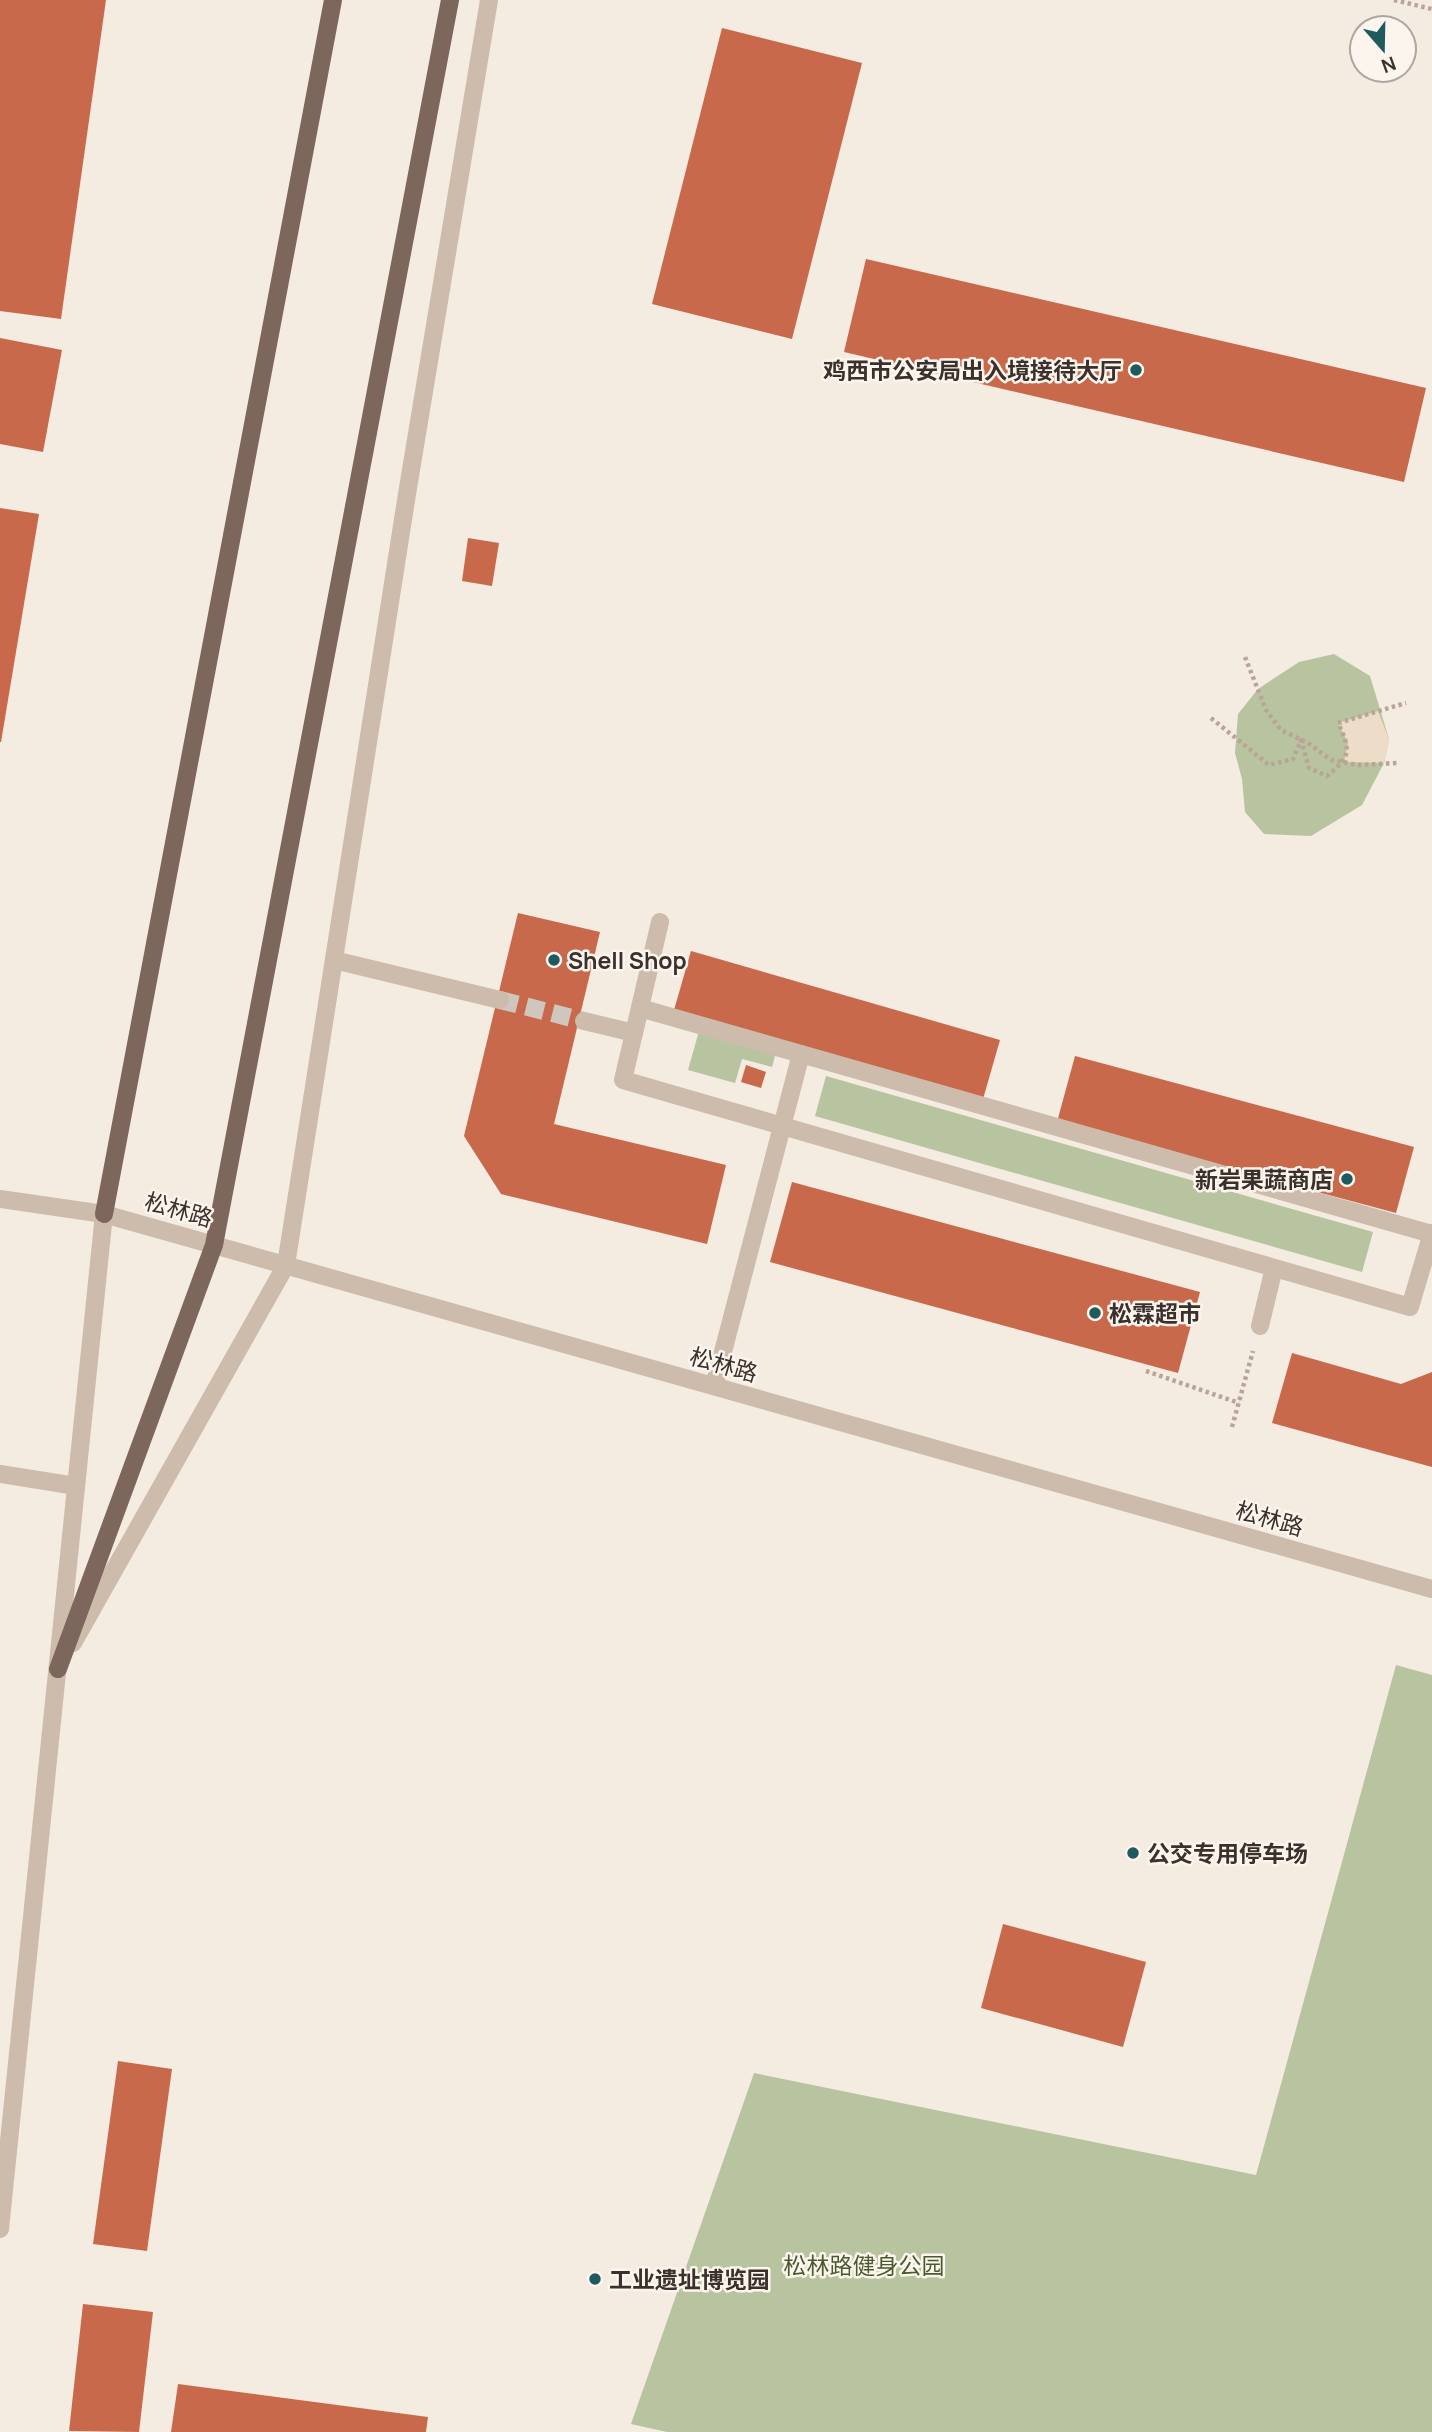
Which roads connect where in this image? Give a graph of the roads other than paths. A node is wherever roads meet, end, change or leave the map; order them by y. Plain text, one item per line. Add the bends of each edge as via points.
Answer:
1 (333, 0) edge
2 (450, 0) edge
3 (489, 0) edge
4 (660, 922) dead end
5 (334, 960) junction
6 (500, 1000) tunnel mouth
7 (640, 1008) junction
8 (584, 1021) tunnel mouth
9 (634, 1032) junction
10 (801, 1054) junction
11 (782, 1126) junction
12 (0, 1199) edge
13 (104, 1214) junction
14 (1432, 1233) edge
15 (215, 1245) junction
16 (286, 1265) junction
17 (1274, 1268) junction
18 (1260, 1326) road end
19 (713, 1386) junction
20 (0, 1475) edge
21 (76, 1486) junction
22 (1432, 1589) edge
23 (58, 1669) junction
24 (0, 2229) edge

1 - 13 main road
2 - 15 main road
3 - 5 street
4 - 7 street
5 - 6 street
5 - 16 street
7 - 9 street
7 - 10 street
8 - 9 street
9 - 11 street via 623,1080
10 - 11 street
10 - 14 street
11 - 17 street
11 - 19 street
12 - 13 street, 松林路
13 - 15 street, 松林路
13 - 21 street
14 - 17 street via 1410,1307
15 - 16 street, 松林路
15 - 23 main road
16 - 19 street, 松林路
16 - 23 street
17 - 18 street
19 - 22 street, 松林路
20 - 21 street
21 - 23 street
23 - 24 street

